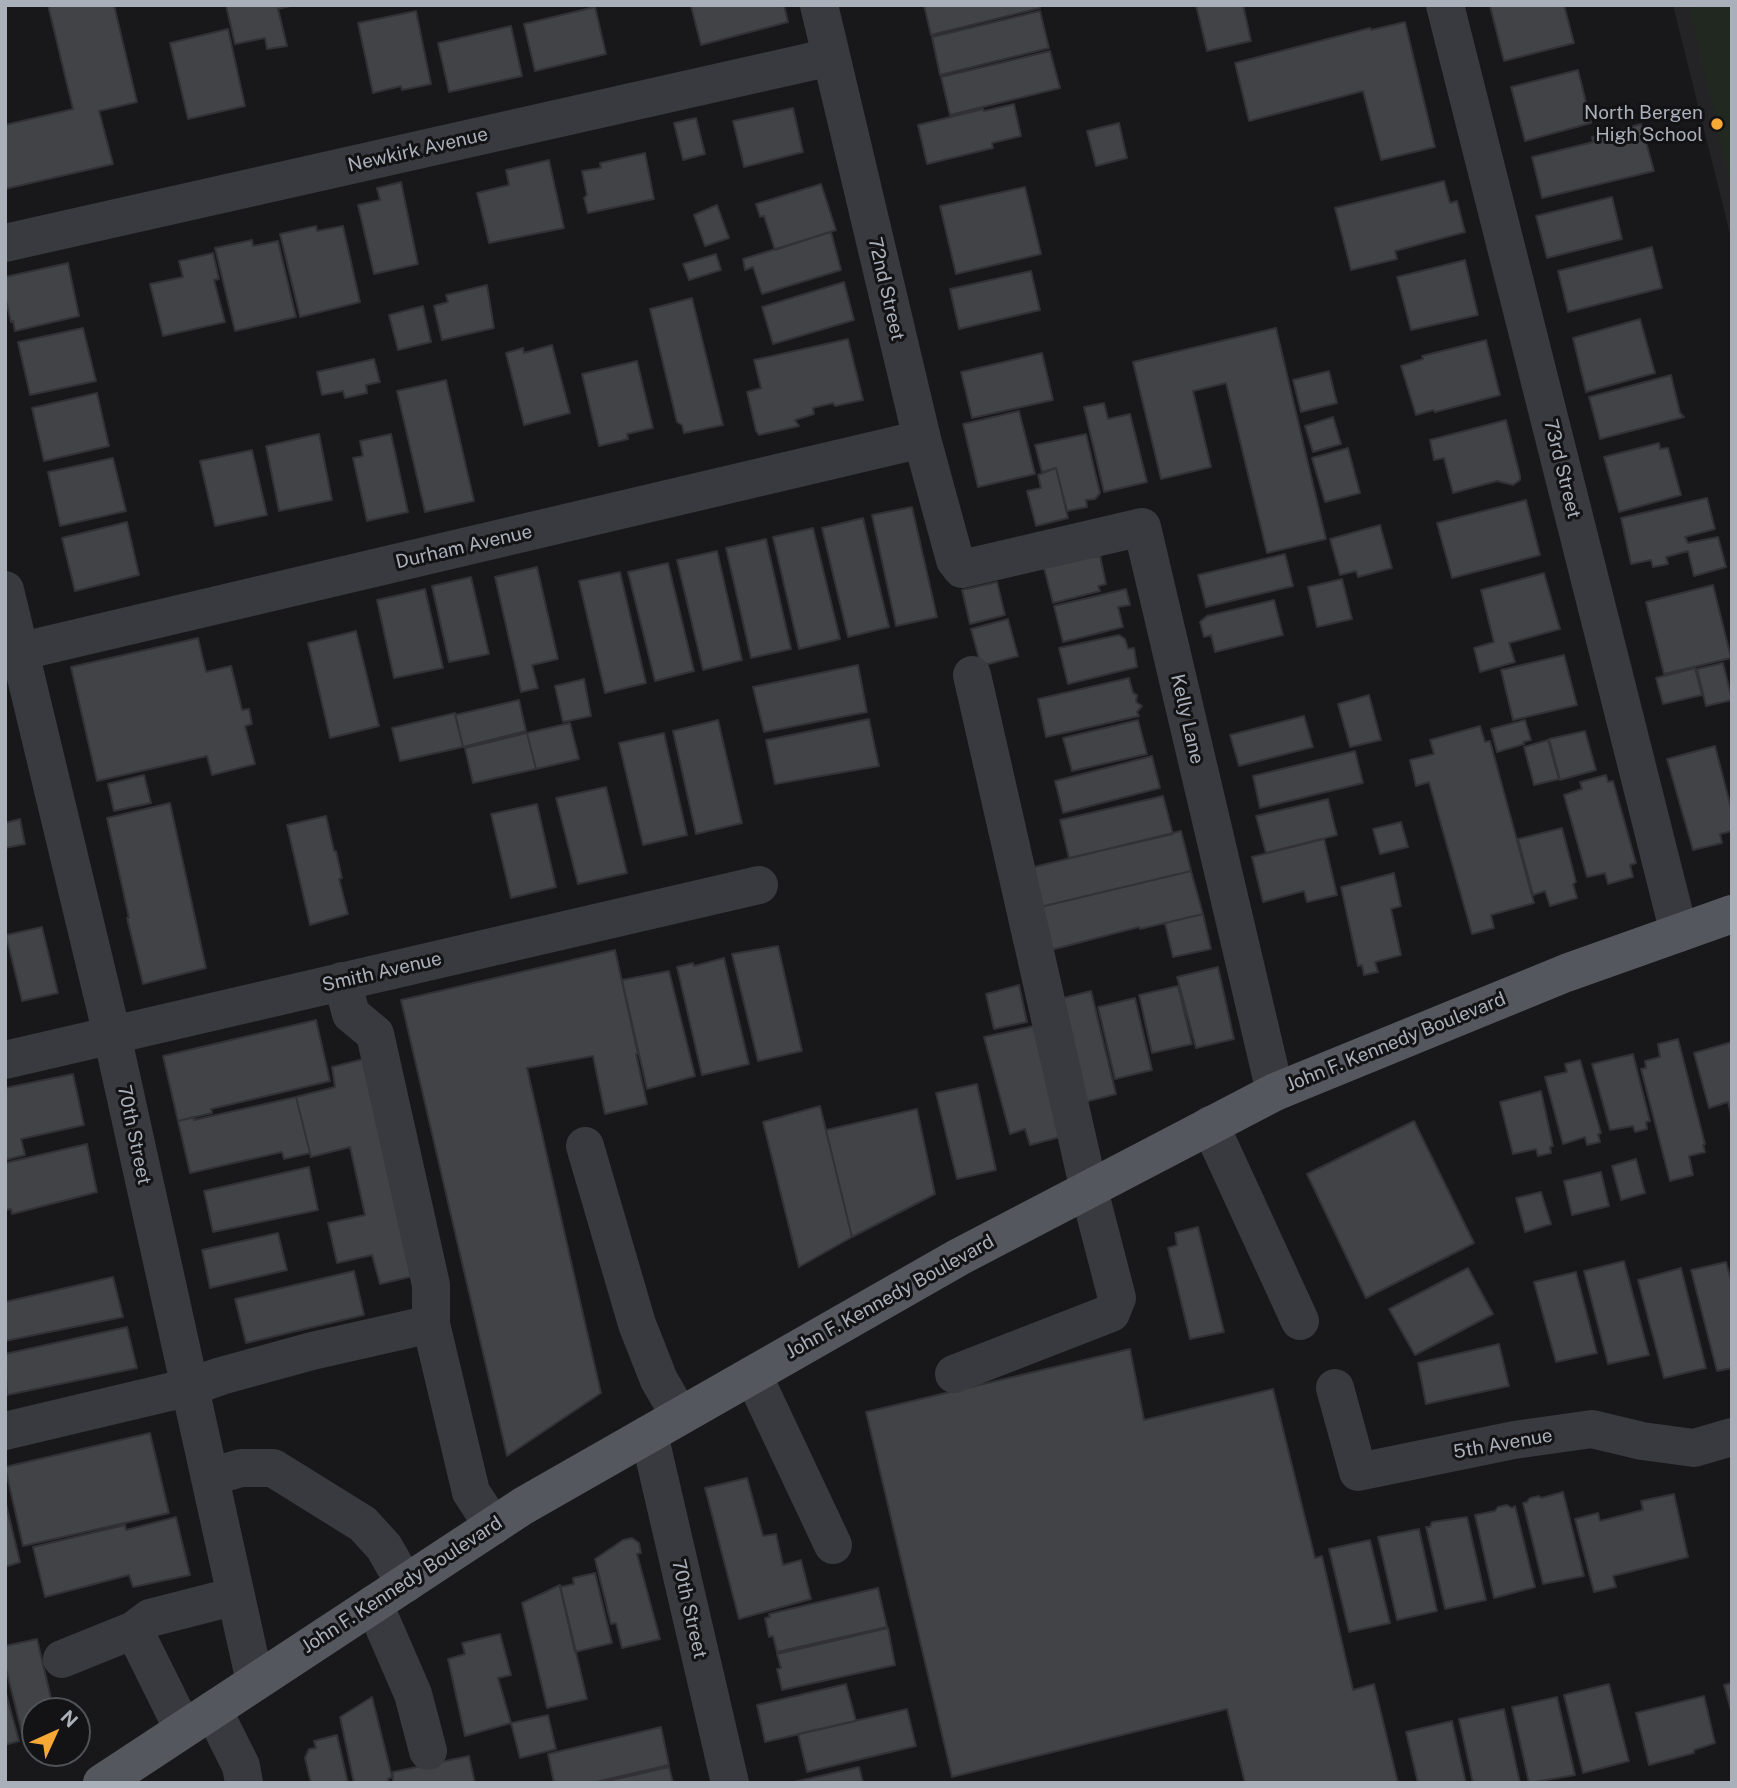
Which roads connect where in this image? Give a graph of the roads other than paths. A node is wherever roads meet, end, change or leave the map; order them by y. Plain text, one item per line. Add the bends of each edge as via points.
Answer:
1 (819, 5) edge
2 (1445, 5) edge
3 (831, 58) junction
4 (5, 243) edge
5 (922, 439) junction
6 (962, 569) joint
7 (5, 590) edge
8 (12, 653) edge
9 (972, 675) dead end
10 (760, 885) dead end
11 (1732, 914) edge
12 (1679, 933) junction
13 (342, 981) junction
14 (112, 1035) junction
15 (5, 1060) edge
16 (1275, 1092) junction
17 (1210, 1125) junction
18 (585, 1146) dead end
19 (1090, 1190) junction
20 (1300, 1321) dead end
21 (431, 1324) junction
22 (954, 1374) dead end
23 (753, 1375) junction
24 (190, 1387) junction
25 (1335, 1388) dead end
26 (664, 1425) junction
27 (5, 1431) edge
28 (1732, 1437) edge
29 (210, 1477) junction
30 (493, 1525) junction
31 (833, 1545) dead end
32 (389, 1594) junction
33 (236, 1597) junction
34 (134, 1630) junction
35 (62, 1659) dead end
36 (255, 1682) junction
37 (198, 1719) junction
38 (428, 1751) dead end
39 (102, 1783) edge
40 (244, 1783) edge
41 (730, 1783) edge

1 - 3 street, 72nd Street
2 - 12 street, 73rd Street
3 - 4 street, Newkirk Avenue
3 - 5 street, 72nd Street
5 - 6 street, 72nd Street via 955,560
5 - 8 street, Durham Avenue
6 - 16 street, Kelly Lane via 1142,527
7 - 8 street, 70th Street
8 - 14 street, 70th Street
9 - 19 street
10 - 13 street, Smith Avenue
11 - 12 main road, John F. Kennedy Boulevard
12 - 16 main road, John F. Kennedy Boulevard via 1566,973
13 - 14 street, Smith Avenue
13 - 21 street via 351,1014 375,1034 430,1285
14 - 15 street, Smith Avenue
14 - 24 street, 70th Street
16 - 17 main road, John F. Kennedy Boulevard
17 - 19 main road, John F. Kennedy Boulevard
17 - 20 street
18 - 26 street, 70th Street via 637,1324 659,1380
19 - 22 street via 1117,1298 1111,1313
19 - 23 main road, John F. Kennedy Boulevard via 959,1256
21 - 24 street via 312,1351
21 - 30 street via 471,1492
23 - 26 main road, John F. Kennedy Boulevard
23 - 31 street
24 - 27 street
24 - 29 street, 70th Street
25 - 28 street, 5th Avenue via 1358,1472 1592,1429 1694,1448
26 - 30 main road, John F. Kennedy Boulevard
26 - 41 street, 70th Street
29 - 32 street via 241,1468 273,1468 363,1524 384,1548
29 - 33 street, 70th Street
30 - 32 main road, John F. Kennedy Boulevard
32 - 36 main road, John F. Kennedy Boulevard
32 - 38 street
33 - 34 street via 150,1618
33 - 36 street, 70th Street
34 - 35 street
34 - 37 street
36 - 37 main road, John F. Kennedy Boulevard
37 - 39 main road, John F. Kennedy Boulevard
37 - 40 street via 241,1766

